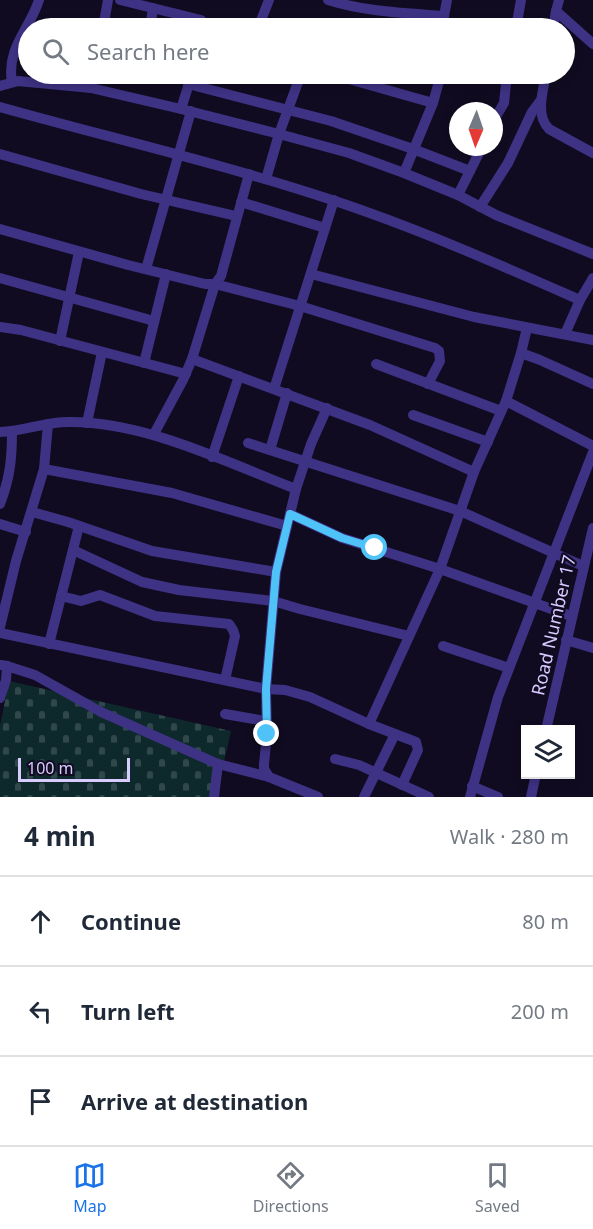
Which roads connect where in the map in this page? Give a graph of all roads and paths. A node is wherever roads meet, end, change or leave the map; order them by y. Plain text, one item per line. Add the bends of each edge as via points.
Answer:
1 (39, 0) edge
2 (108, 0) edge
3 (120, 0) edge
4 (269, 0) edge
5 (328, 0) edge
6 (447, 0) edge
7 (521, 0) edge
8 (558, 6) edge
9 (153, 8) junction
10 (444, 16) joint
11 (32, 18) edge
12 (105, 18) edge
13 (152, 18) edge
14 (193, 18) edge
15 (262, 18) edge
16 (518, 18) edge
17 (569, 18) edge
18 (575, 24) edge
19 (18, 41) edge
20 (593, 44) edge
21 (12, 82) junction
22 (18, 82) edge
23 (38, 84) edge
24 (92, 84) edge
25 (189, 84) edge
26 (206, 84) edge
27 (297, 84) edge
28 (366, 84) edge
29 (438, 84) edge
30 (506, 84) edge
31 (544, 84) edge
32 (0, 87) edge
33 (91, 88) junction
34 (542, 100) junction
35 (433, 103) junction
36 (503, 105) edge
37 (0, 107) edge
38 (186, 110) junction
39 (288, 110) junction
40 (279, 134) junction
41 (413, 149) junction
42 (593, 153) edge
43 (0, 154) edge
44 (177, 155) junction
45 (478, 156) edge
46 (470, 171) junction
47 (404, 173) junction
48 (249, 174) junction
49 (266, 179) junction
50 (458, 195) junction
51 (165, 200) junction
52 (334, 200) junction
53 (241, 202) junction
54 (480, 207) junction
55 (236, 216) junction
56 (325, 228) junction
57 (0, 229) edge
58 (79, 252) junction
59 (593, 254) edge
60 (146, 269) junction
61 (166, 274) junction
62 (311, 274) junction
63 (0, 278) edge
64 (593, 278) edge
65 (215, 284) junction
66 (70, 298) junction
67 (580, 300) junction
68 (300, 306) junction
69 (154, 321) junction
70 (0, 327) edge
71 (526, 328) junction
72 (565, 334) junction
73 (593, 340) edge
74 (60, 341) junction
75 (102, 352) junction
76 (521, 353) junction
77 (192, 359) junction
78 (144, 363) junction
79 (376, 364) dead end
80 (186, 374) junction
81 (238, 376) junction
82 (428, 384) junction
83 (593, 384) edge
84 (274, 389) junction
85 (287, 393) junction
86 (504, 406) junction
87 (327, 408) junction
88 (413, 415) dead end
89 (87, 423) junction
90 (48, 424) junction
91 (12, 431) junction
92 (0, 432) edge
93 (154, 434) junction
94 (488, 442) junction
95 (249, 443) dead end
96 (593, 446) edge
97 (270, 450) junction
98 (593, 452) edge
99 (212, 457) junction
100 (305, 461) junction
101 (44, 469) junction
102 (474, 472) junction
103 (4, 482) edge
104 (296, 489) junction
105 (0, 504) edge
106 (460, 511) junction
107 (32, 513) junction
108 (290, 514) junction
109 (0, 524) edge
110 (79, 526) junction
111 (287, 526) junction
112 (593, 528) edge
113 (26, 532) junction
114 (73, 550) junction
115 (554, 552) junction
116 (583, 566) junction
117 (440, 569) junction
118 (276, 572) junction
119 (62, 596) junction
120 (273, 601) junction
121 (535, 602) junction
122 (571, 616) junction
123 (0, 627) edge
124 (410, 636) junction
125 (566, 640) junction
126 (50, 644) junction
127 (443, 646) dead end
128 (593, 648) edge
129 (3, 665) edge
130 (509, 668) junction
131 (225, 680) junction
132 (266, 689) junction
133 (0, 698) edge
134 (225, 714) dead end
135 (265, 720) junction
136 (369, 724) junction
137 (547, 725) edge
138 (395, 734) junction
139 (335, 759) dead end
140 (218, 764) junction
141 (376, 773) junction
142 (269, 777) junction
143 (535, 779) edge
144 (402, 785) junction
145 (471, 792) edge
146 (214, 797) edge
147 (318, 797) edge
148 (364, 797) edge
149 (429, 797) edge
150 (498, 797) edge
151 (531, 797) edge

1 - 11 street
2 - 12 street
3 - 9 street
4 - 15 street
5 - 10 street via 368,10
6 - 10 street
7 - 16 street
8 - 17 street
9 - 13 street
9 - 14 street
18 - 20 street
19 - 21 street
21 - 22 street
21 - 32 street
23 - 33 street
24 - 33 street
25 - 38 street
26 - 39 street
27 - 39 street
28 - 35 street
29 - 35 street
30 - 36 street
31 - 34 street
33 - 38 street
34 - 42 street via 544,124
34 - 54 street
35 - 41 street
37 - 44 street
38 - 40 street
38 - 44 street
39 - 40 street
39 - 41 street
40 - 47 street
40 - 49 street
41 - 46 street
41 - 47 street
43 - 51 street
44 - 48 street
44 - 51 street
45 - 46 street
46 - 50 street
47 - 50 street
48 - 49 street
48 - 53 street
49 - 52 street
50 - 54 street
51 - 55 street
51 - 60 street
52 - 56 street
52 - 67 street via 438,238
53 - 55 street
53 - 56 street
54 - 59 street
55 - 65 street via 221,276
56 - 62 street
57 - 58 street
58 - 60 street
58 - 66 street
60 - 61 street
61 - 65 street
61 - 69 street
62 - 68 street
62 - 71 street
63 - 66 street
64 - 67 street
65 - 68 street
65 - 77 street
66 - 69 street
66 - 74 street
67 - 72 street
68 - 82 street via 435,348 440,361
68 - 84 street
69 - 78 street
70 - 74 street
71 - 72 street
71 - 76 street
72 - 73 street
74 - 75 street
75 - 78 street
75 - 89 street
76 - 83 street
76 - 86 street
77 - 80 street
77 - 81 street
78 - 80 street
79 - 82 street
80 - 93 street
81 - 84 street
81 - 99 street
82 - 86 street
84 - 85 street
85 - 87 street
85 - 97 street
86 - 94 street
86 - 96 street
87 - 100 street
87 - 102 street
88 - 94 street
89 - 90 street
89 - 93 street
90 - 91 street
90 - 101 street
91 - 92 street
91 - 103 street via 12,460
93 - 99 street
94 - 102 street
95 - 97 street
97 - 100 street
98 - 115 street
99 - 104 street
100 - 104 street
100 - 106 street
101 - 107 street
101 - 111 street via 172,493
102 - 106 street
103 - 105 street
104 - 108 street
106 - 115 street
106 - 117 street
107 - 110 street
107 - 113 street
108 - 111 street
108 - 117 street via 342,538
109 - 113 street
110 - 114 street
110 - 118 street via 152,551
111 - 118 street
112 - 116 street, Road Number 17
113 - 123 street
114 - 119 street
114 - 120 street via 142,582
115 - 116 street
115 - 121 street
116 - 122 street, Road Number 17
117 - 121 street
117 - 124 street
118 - 120 street
119 - 126 street
119 - 131 street via 81,601 100,595 155,616 229,624 234,636
120 - 124 street
120 - 132 street
121 - 122 street
121 - 130 street
122 - 125 street, Road Number 17
123 - 126 street
124 - 136 street
125 - 128 street
125 - 137 street, Road Number 17
126 - 131 street
127 - 130 street
129 - 133 street via 6,680
129 - 140 street via 35,675 101,712
130 - 145 street
131 - 132 street
132 - 135 street
132 - 136 street via 310,697
134 - 135 street
135 - 142 street via 264,769
136 - 138 street
138 - 141 street
138 - 144 street via 418,746
139 - 141 street
140 - 142 street
140 - 146 street
141 - 144 street
141 - 148 street
142 - 147 street
143 - 151 street
144 - 149 street
145 - 150 street

